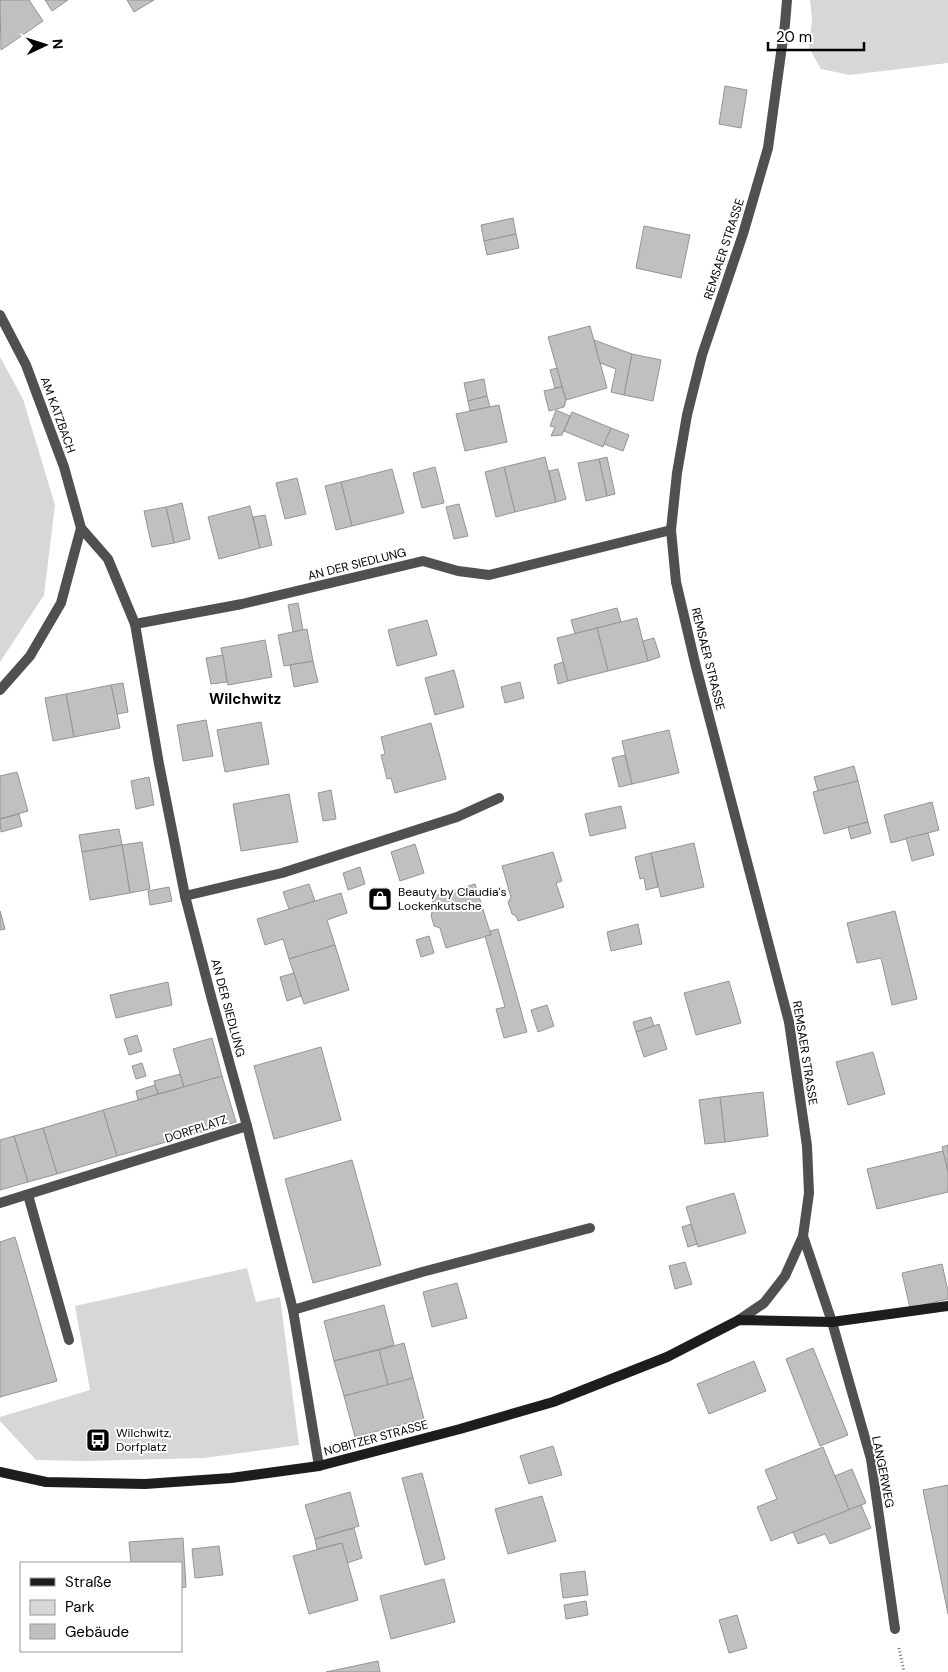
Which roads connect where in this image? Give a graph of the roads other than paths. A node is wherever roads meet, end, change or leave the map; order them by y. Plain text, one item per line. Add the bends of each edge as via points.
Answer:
1 (786, 0) edge
2 (0, 314) edge
3 (81, 528) junction
4 (671, 530) junction
5 (135, 624) junction
6 (0, 690) edge
7 (499, 798) dead end
8 (185, 896) junction
9 (248, 1126) junction
10 (28, 1195) junction
11 (0, 1203) edge
12 (590, 1228) dead end
13 (803, 1236) junction
14 (948, 1306) edge
15 (293, 1310) junction
16 (739, 1320) junction
17 (832, 1322) junction
18 (69, 1340) dead end
19 (319, 1466) junction
20 (0, 1472) edge
21 (895, 1629) dead end

1 - 4 street, REMSAER STRASSE via 768,148 744,234 702,355 687,415
2 - 3 street, AM KATZBACH via 26,365 64,466
3 - 5 street, AN DER SIEDLUNG via 108,559
3 - 6 street via 62,604 30,656
4 - 5 street, AN DER SIEDLUNG via 489,575 458,571 423,560 242,604
4 - 13 street, REMSAER STRASSE via 676,582 696,667 789,1022 807,1146 809,1193
5 - 8 street, AN DER SIEDLUNG
7 - 8 street via 457,817 291,870
8 - 9 street, AN DER SIEDLUNG
9 - 10 street, DORFPLATZ
9 - 15 street, DORFPLATZ
10 - 11 street, DORFPLATZ
10 - 18 street
12 - 15 street
13 - 16 street, NOBITZER STRASSE via 785,1276 764,1303
13 - 17 street, REMSAER STRASSE
14 - 17 street, NOBITZER STRASSE
15 - 19 street, DORFPLATZ
16 - 17 street, NOBITZER STRASSE
16 - 19 street, NOBITZER STRASSE via 667,1357 553,1402
17 - 21 street, LANGERWEG via 870,1459
19 - 20 street, NOBITZER STRASSE via 231,1478 145,1484 46,1482

